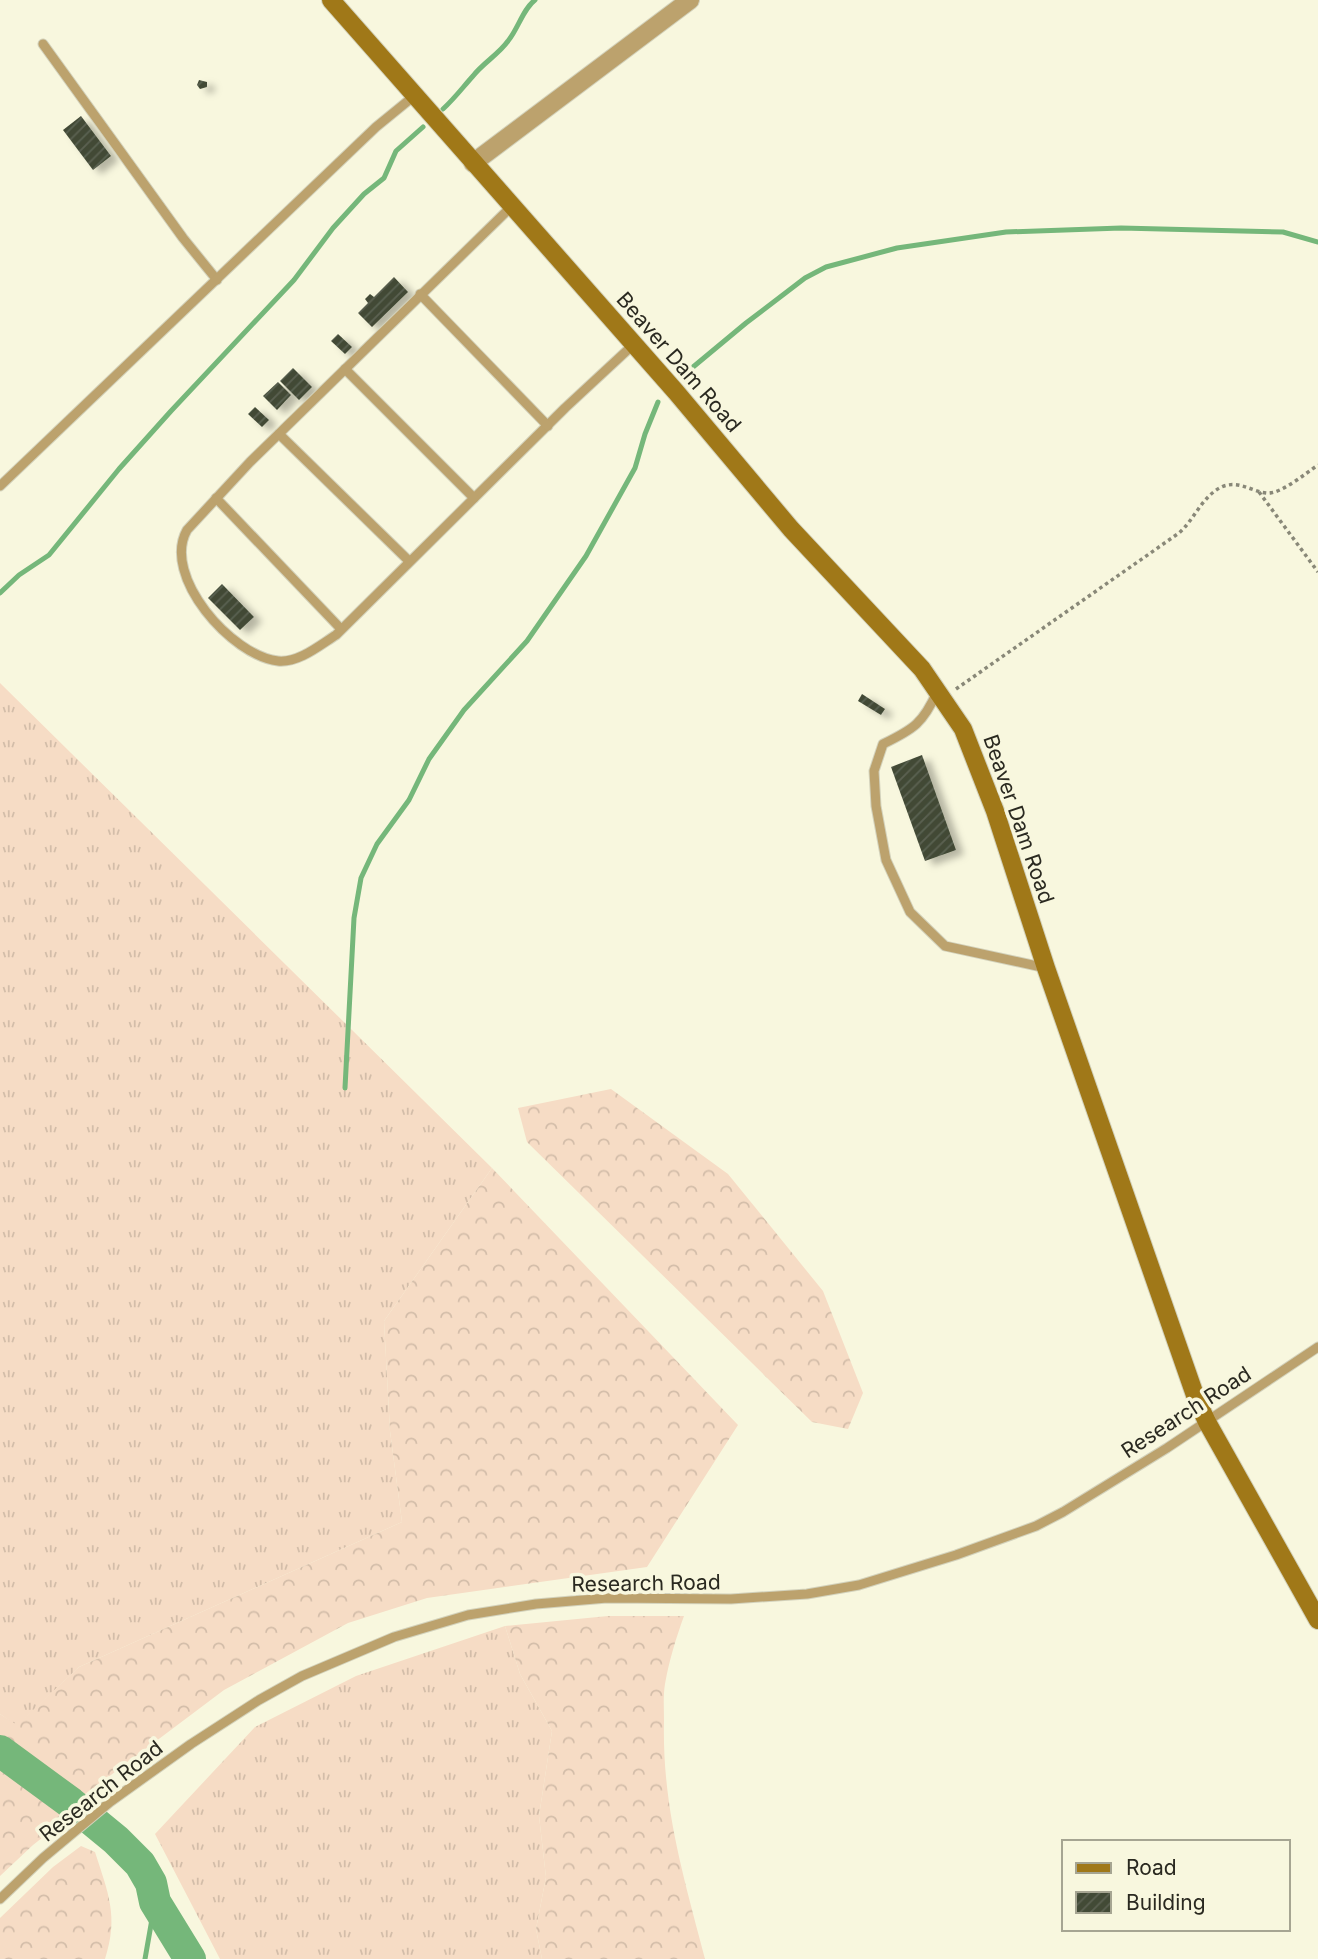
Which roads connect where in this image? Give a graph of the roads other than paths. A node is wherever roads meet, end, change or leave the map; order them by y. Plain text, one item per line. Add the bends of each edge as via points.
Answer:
1 (331, 0) edge
2 (690, 0) edge
3 (43, 44) dead end
4 (414, 96) junction
5 (473, 163) junction
6 (511, 207) junction
7 (217, 280) junction
8 (420, 294) junction
9 (634, 344) junction
10 (345, 369) junction
11 (548, 426) junction
12 (279, 434) junction
13 (0, 486) edge
14 (216, 498) junction
15 (474, 498) junction
16 (409, 561) junction
17 (341, 629) junction
18 (941, 694) junction
19 (1046, 968) junction
20 (1318, 1347) edge
21 (1207, 1422) junction
22 (1318, 1620) edge
23 (0, 1899) edge

1 - 4 street, Beaver Dam Road
2 - 5 street
3 - 7 lane
4 - 5 street, Beaver Dam Road
4 - 7 lane
5 - 6 street, Beaver Dam Road
6 - 8 lane
6 - 9 street, Beaver Dam Road
7 - 13 lane
8 - 10 lane
8 - 11 lane
9 - 11 lane
9 - 18 street, Beaver Dam Road via 791,530
10 - 12 lane
10 - 15 lane
11 - 15 lane
12 - 14 lane
12 - 16 lane
14 - 17 lane
14 - 17 lane via 187,530 181,549 192,592 213,619 245,648 278,661 303,655
15 - 16 lane
16 - 17 lane
18 - 19 street, Beaver Dam Road via 980,768
18 - 19 lane via 926,717 883,744 874,771 886,860 910,912 946,946
19 - 21 street, Beaver Dam Road
20 - 21 lane, Research Road
21 - 22 street, Beaver Dam Road
21 - 23 lane, Research Road via 1036,1526 874,1581 776,1597 607,1598 504,1608 394,1637 302,1676 191,1744 110,1802

